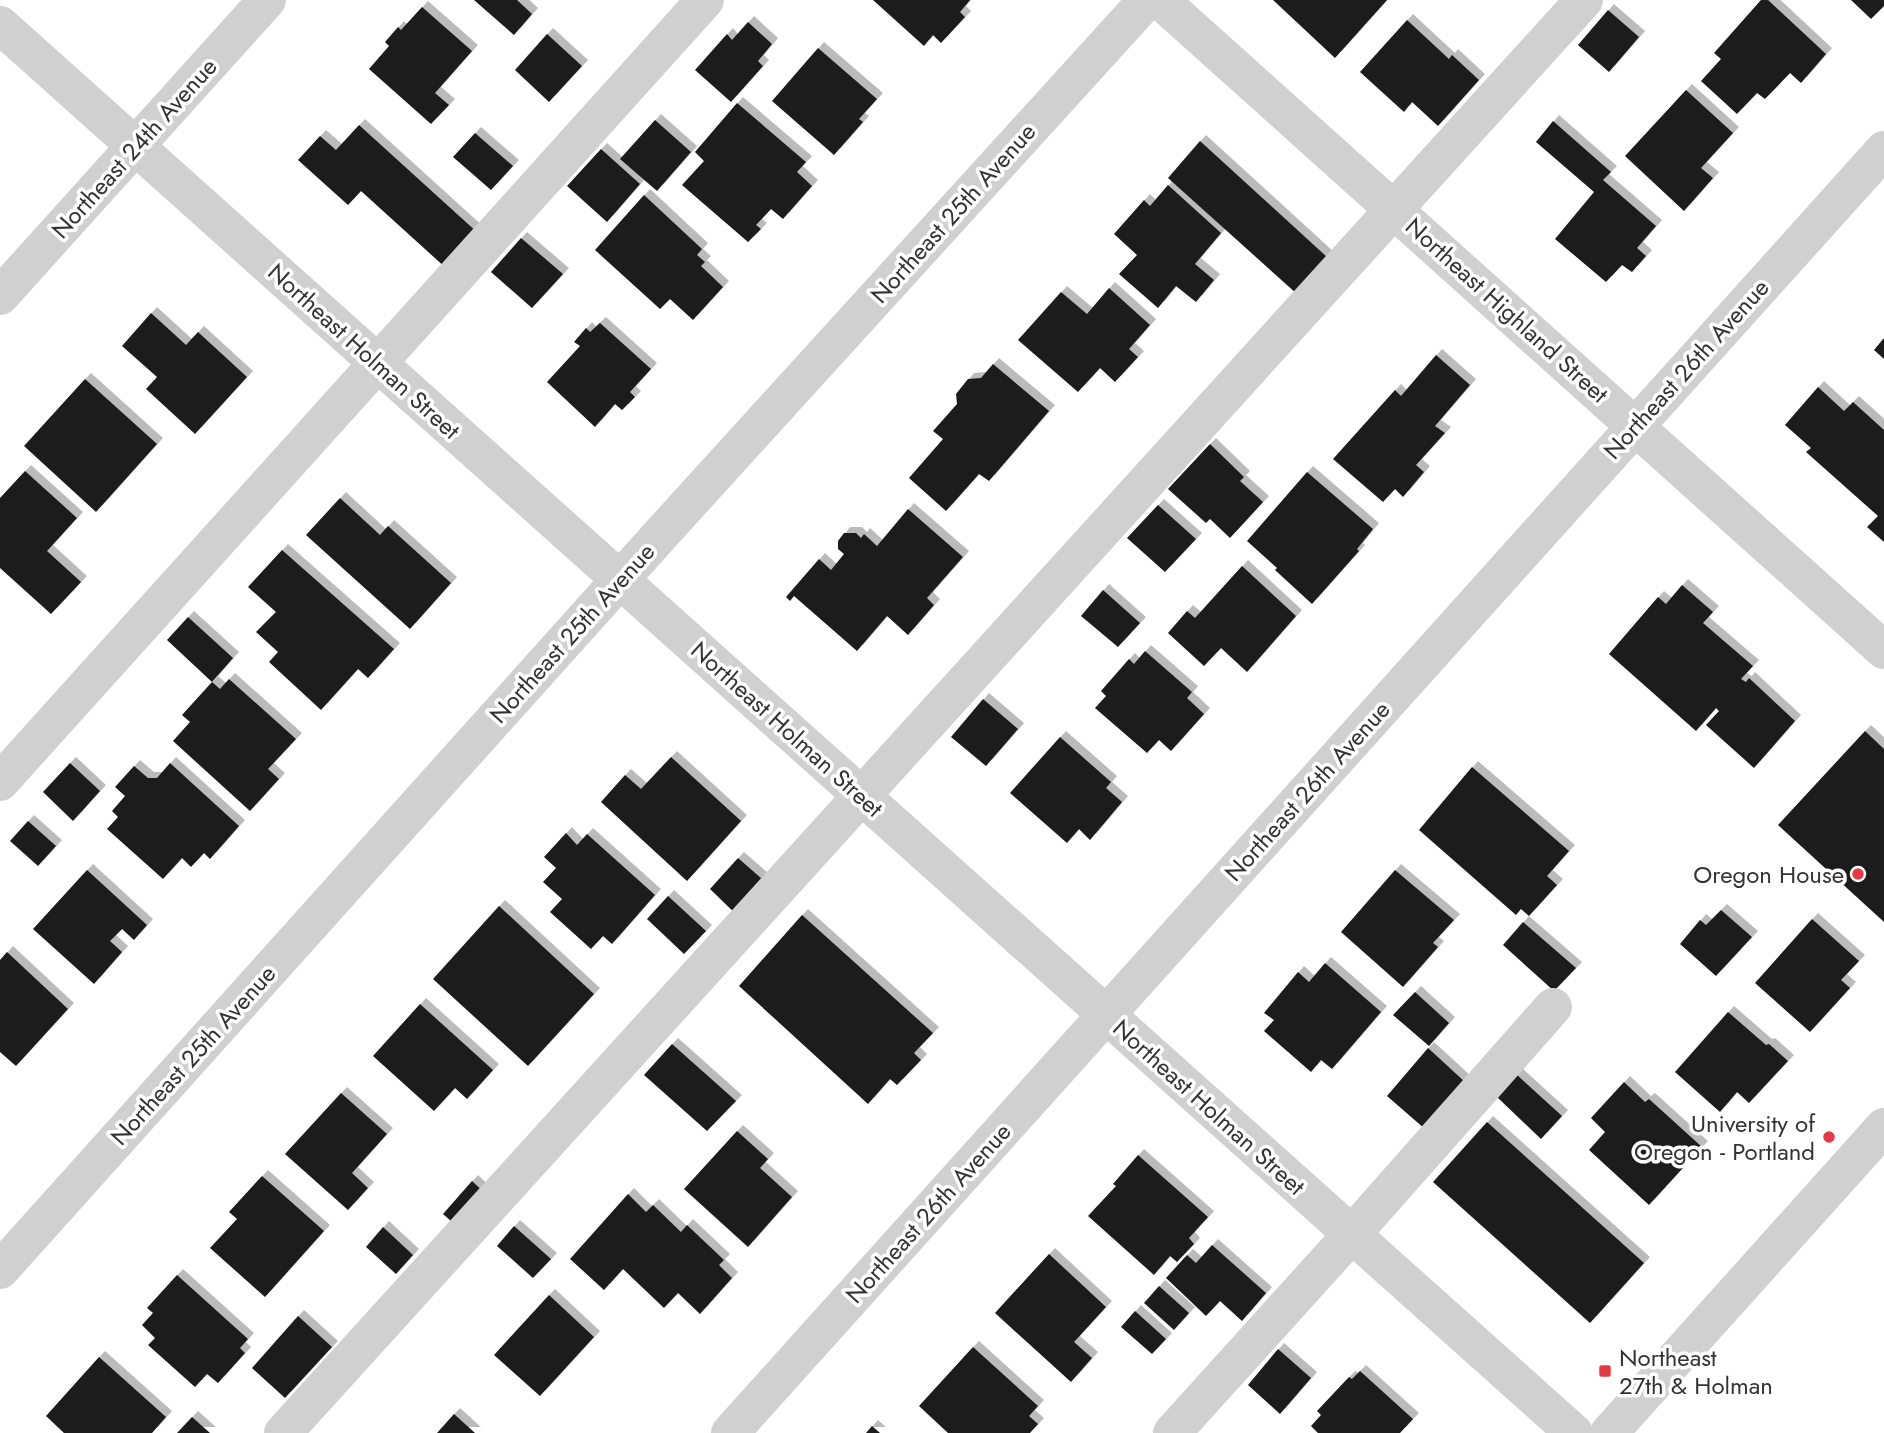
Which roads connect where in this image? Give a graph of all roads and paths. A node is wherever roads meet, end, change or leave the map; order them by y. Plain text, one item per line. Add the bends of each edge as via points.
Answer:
1 (267, 0) edge
2 (705, 0) edge
3 (1147, 0) edge
4 (1160, 0) edge
5 (1584, 0) edge
6 (0, 25) edge
7 (136, 146) junction
8 (1884, 150) edge
9 (1394, 209) junction
10 (0, 296) edge
11 (379, 364) junction
12 (1635, 425) junction
13 (620, 580) junction
14 (1882, 645) edge
15 (0, 782) edge
16 (862, 797) junction
17 (1553, 1007) dead end
18 (1106, 1015) junction
19 (1884, 1127) edge
20 (1352, 1234) junction
21 (0, 1269) edge
22 (283, 1433) edge
23 (730, 1433) edge
24 (1172, 1433) edge
25 (1574, 1433) edge
26 (1609, 1433) edge

1 - 7 street, Northeast 24th Avenue
2 - 11 street
3 - 13 street, Northeast 25th Avenue
4 - 9 street, Northeast Highland Street
5 - 9 street
6 - 7 street, Northeast Holman Street
7 - 10 street, Northeast 24th Avenue
7 - 11 street, Northeast Holman Street
8 - 12 street, Northeast 26th Avenue
9 - 12 street, Northeast Highland Street
9 - 16 street
11 - 13 street, Northeast Holman Street
11 - 15 street
12 - 14 street, Northeast Highland Street
12 - 18 street, Northeast 26th Avenue
13 - 16 street, Northeast Holman Street
13 - 21 street, Northeast 25th Avenue
16 - 18 street, Northeast Holman Street
16 - 22 street
17 - 20 street
18 - 20 street, Northeast Holman Street
18 - 23 street, Northeast 26th Avenue
19 - 26 street
20 - 24 street
20 - 25 street, Northeast Holman Street

